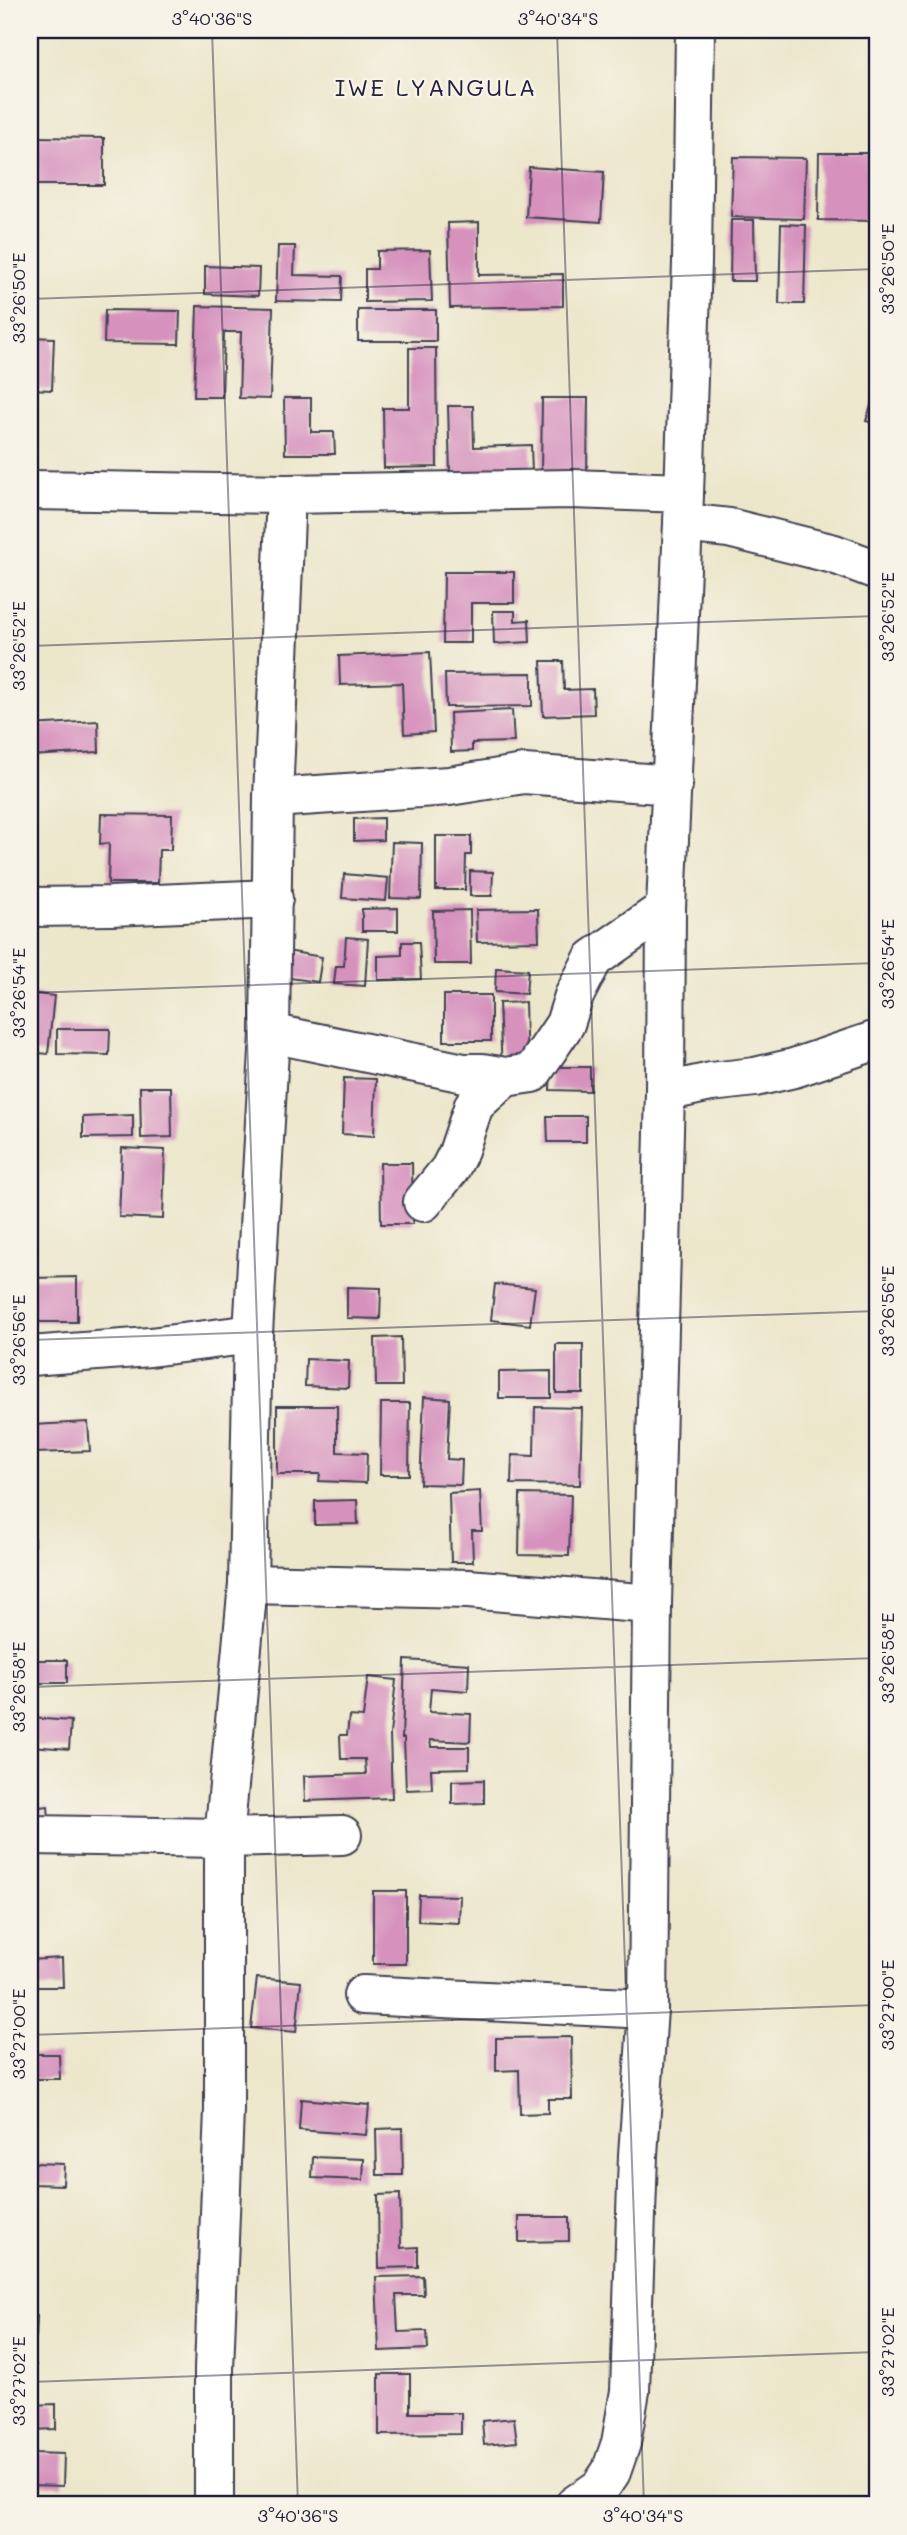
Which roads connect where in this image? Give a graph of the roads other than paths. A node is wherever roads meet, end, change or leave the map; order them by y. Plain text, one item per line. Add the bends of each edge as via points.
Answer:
1 (695, 30) edge
2 (30, 490) edge
3 (286, 494) junction
4 (684, 508) junction
5 (877, 570) edge
6 (673, 785) junction
7 (272, 797) junction
8 (273, 899) junction
9 (30, 907) edge
10 (666, 908) junction
11 (270, 1033) junction
12 (877, 1040) edge
13 (505, 1077) junction
14 (665, 1092) junction
15 (424, 1202) dead end
16 (253, 1334) junction
17 (30, 1356) edge
18 (248, 1584) junction
19 (652, 1604) junction
20 (30, 1835) edge
21 (342, 1835) dead end
22 (224, 1838) junction
23 (363, 1996) dead end
24 (648, 2009) junction
25 (214, 2505) edge
26 (575, 2505) edge

1 - 4 street
2 - 3 street
3 - 4 street via 572,489
3 - 7 street
4 - 5 street via 729,528 834,554
4 - 6 street
6 - 7 street via 524,774 449,786
6 - 10 street
7 - 8 street
8 - 9 street
8 - 11 street
10 - 13 street via 593,959 548,1052 532,1073
10 - 14 street
11 - 13 street via 464,1073
11 - 16 street
12 - 14 street via 794,1068
13 - 15 street via 474,1105 450,1169
14 - 19 street
16 - 17 street
16 - 18 street
18 - 19 street via 468,1589
18 - 22 street
19 - 24 street
20 - 22 street
21 - 22 street
22 - 25 street via 224,2110
23 - 24 street
24 - 26 street via 631,2391 611,2472 600,2488

